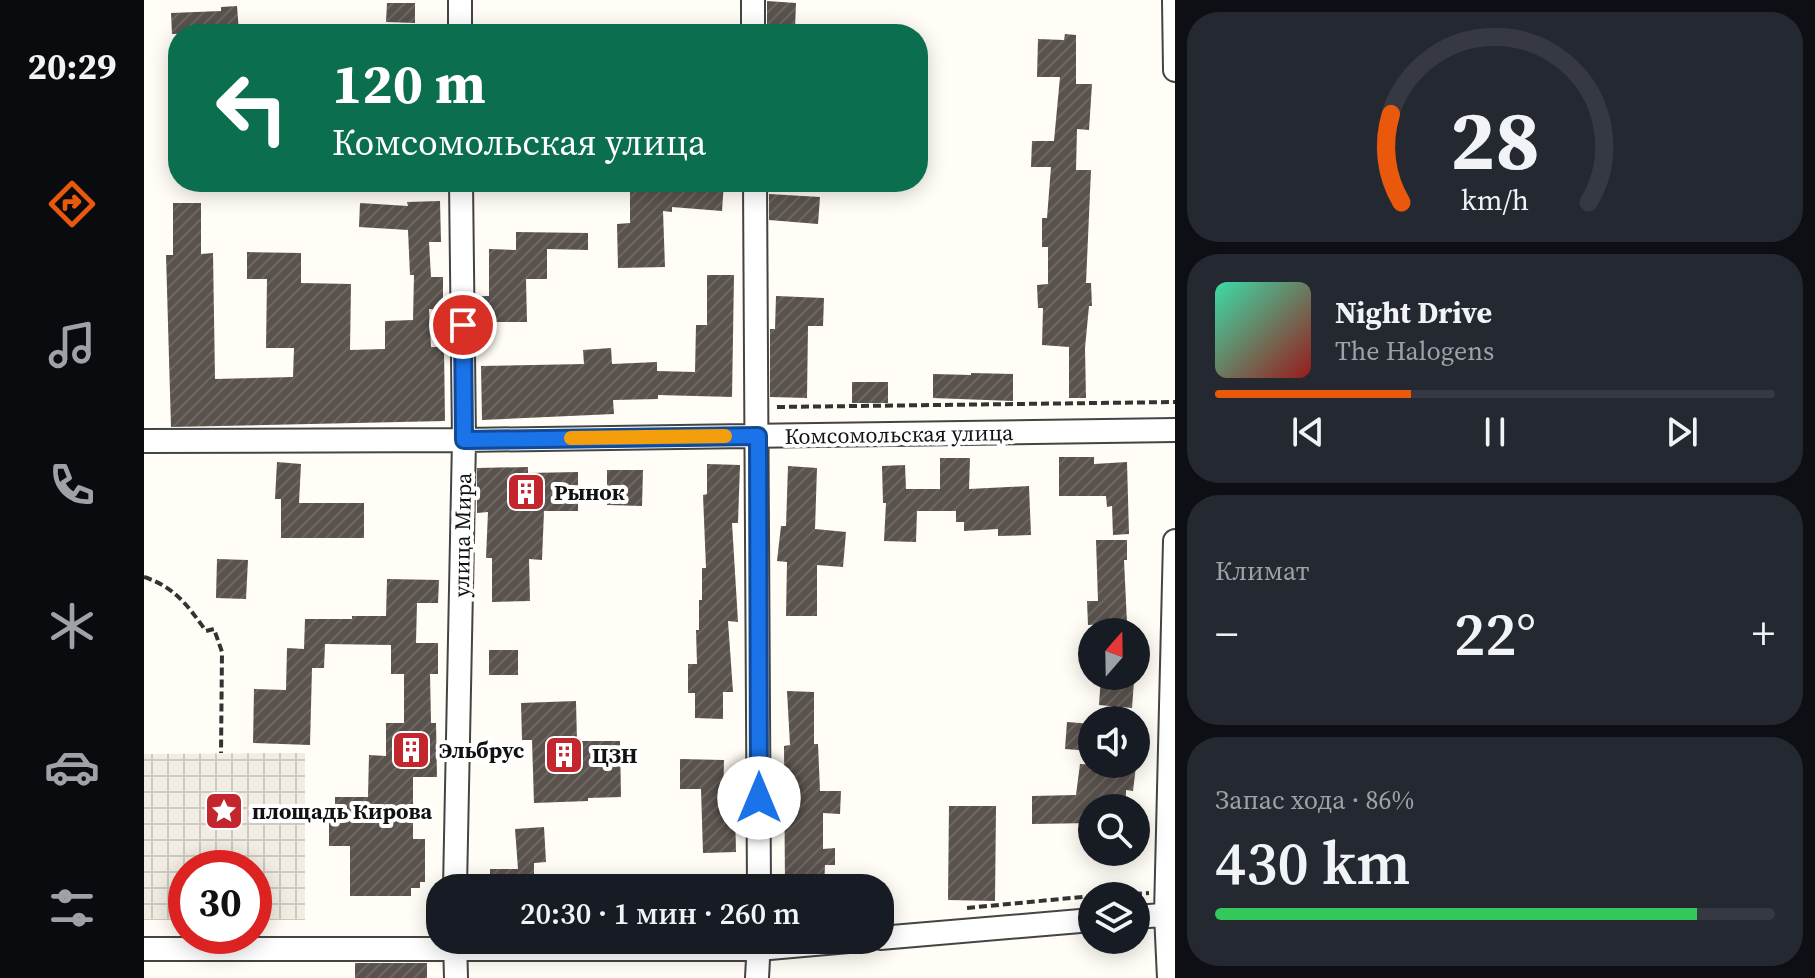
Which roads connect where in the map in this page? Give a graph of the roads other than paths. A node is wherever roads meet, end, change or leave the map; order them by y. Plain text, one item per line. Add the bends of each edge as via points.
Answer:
1 (460, 0) edge
2 (753, 0) edge
3 (1174, 0) edge
4 (460, 24) edge
5 (753, 24) edge
6 (1175, 70) edge
7 (461, 192) edge
8 (755, 192) edge
9 (1175, 430) edge
10 (758, 436) junction
11 (464, 440) junction
12 (144, 441) edge
13 (1175, 541) edge
14 (455, 874) edge
15 (759, 874) edge
16 (1169, 907) edge
17 (1078, 921) edge
18 (894, 937) edge
19 (426, 945) edge
20 (144, 949) edge
21 (455, 954) edge
22 (758, 954) edge
23 (456, 978) edge
24 (757, 978) edge
25 (1169, 978) edge

1 - 4 street
2 - 5 street
3 - 6 street
7 - 11 street, улица Мира
8 - 10 street
9 - 10 street, Комсомольская улица
10 - 11 street, Комсомольская улица
10 - 15 street
11 - 12 street, Комсомольская улица
11 - 14 street, улица Мира
13 - 16 street
16 - 25 street
17 - 18 street
19 - 20 street
21 - 23 street
22 - 24 street

